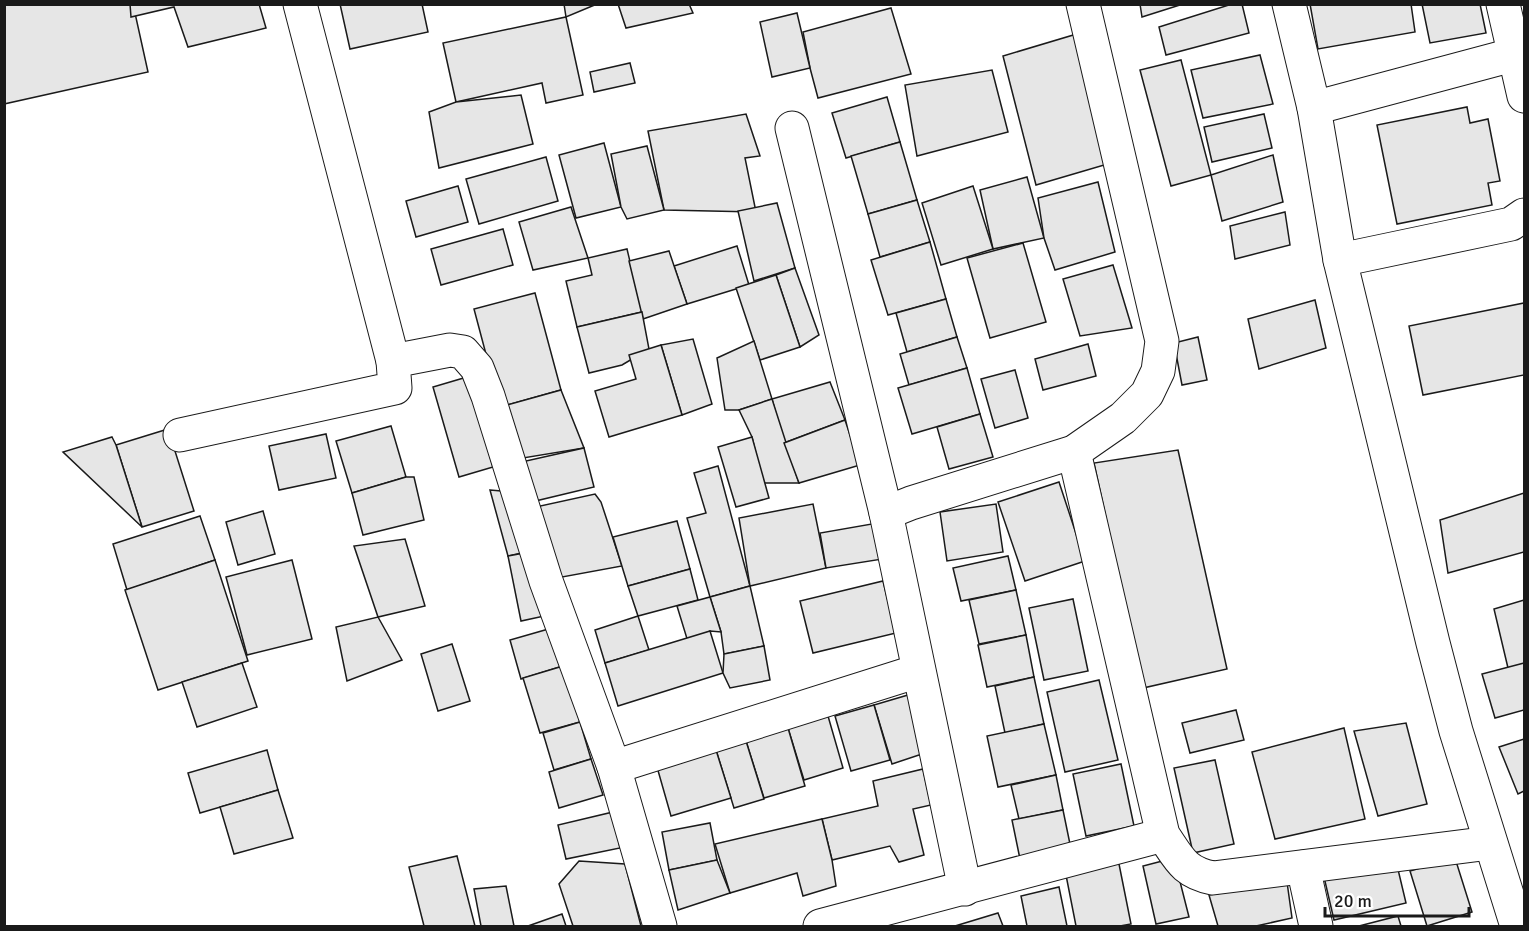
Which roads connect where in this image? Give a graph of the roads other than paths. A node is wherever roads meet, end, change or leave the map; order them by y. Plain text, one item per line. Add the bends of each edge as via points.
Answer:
1 (300, 4) edge
2 (1083, 4) edge
3 (1288, 4) edge
4 (1503, 4) edge
5 (1516, 54) junction
6 (1524, 96) edge
7 (1314, 108) junction
8 (792, 128) dead end
9 (1524, 215) edge
10 (1340, 260) junction
11 (393, 361) junction
12 (180, 435) dead end
13 (1074, 452) junction
14 (886, 513) junction
15 (918, 671) junction
16 (614, 766) junction
17 (1163, 835) junction
18 (1490, 843) junction
19 (1303, 867) junction
20 (965, 889) junction
21 (660, 927) edge
22 (819, 927) edge
23 (1316, 927) edge
24 (1517, 927) edge

1 - 11 street
2 - 13 street via 1162,341 1158,370 1147,394 1123,418
3 - 7 street
4 - 5 street
5 - 6 street
5 - 7 street
7 - 10 street
8 - 14 street
9 - 10 street via 1511,224
10 - 18 street via 1456,732
11 - 12 street via 395,388
11 - 16 street via 450,350 463,352 477,368 543,572
13 - 14 street
13 - 17 street
14 - 15 street
15 - 16 street
15 - 20 street
16 - 21 street
17 - 19 street via 1190,871 1199,875 1213,878
17 - 20 street
18 - 19 street
18 - 24 street
19 - 23 street
20 - 22 street

